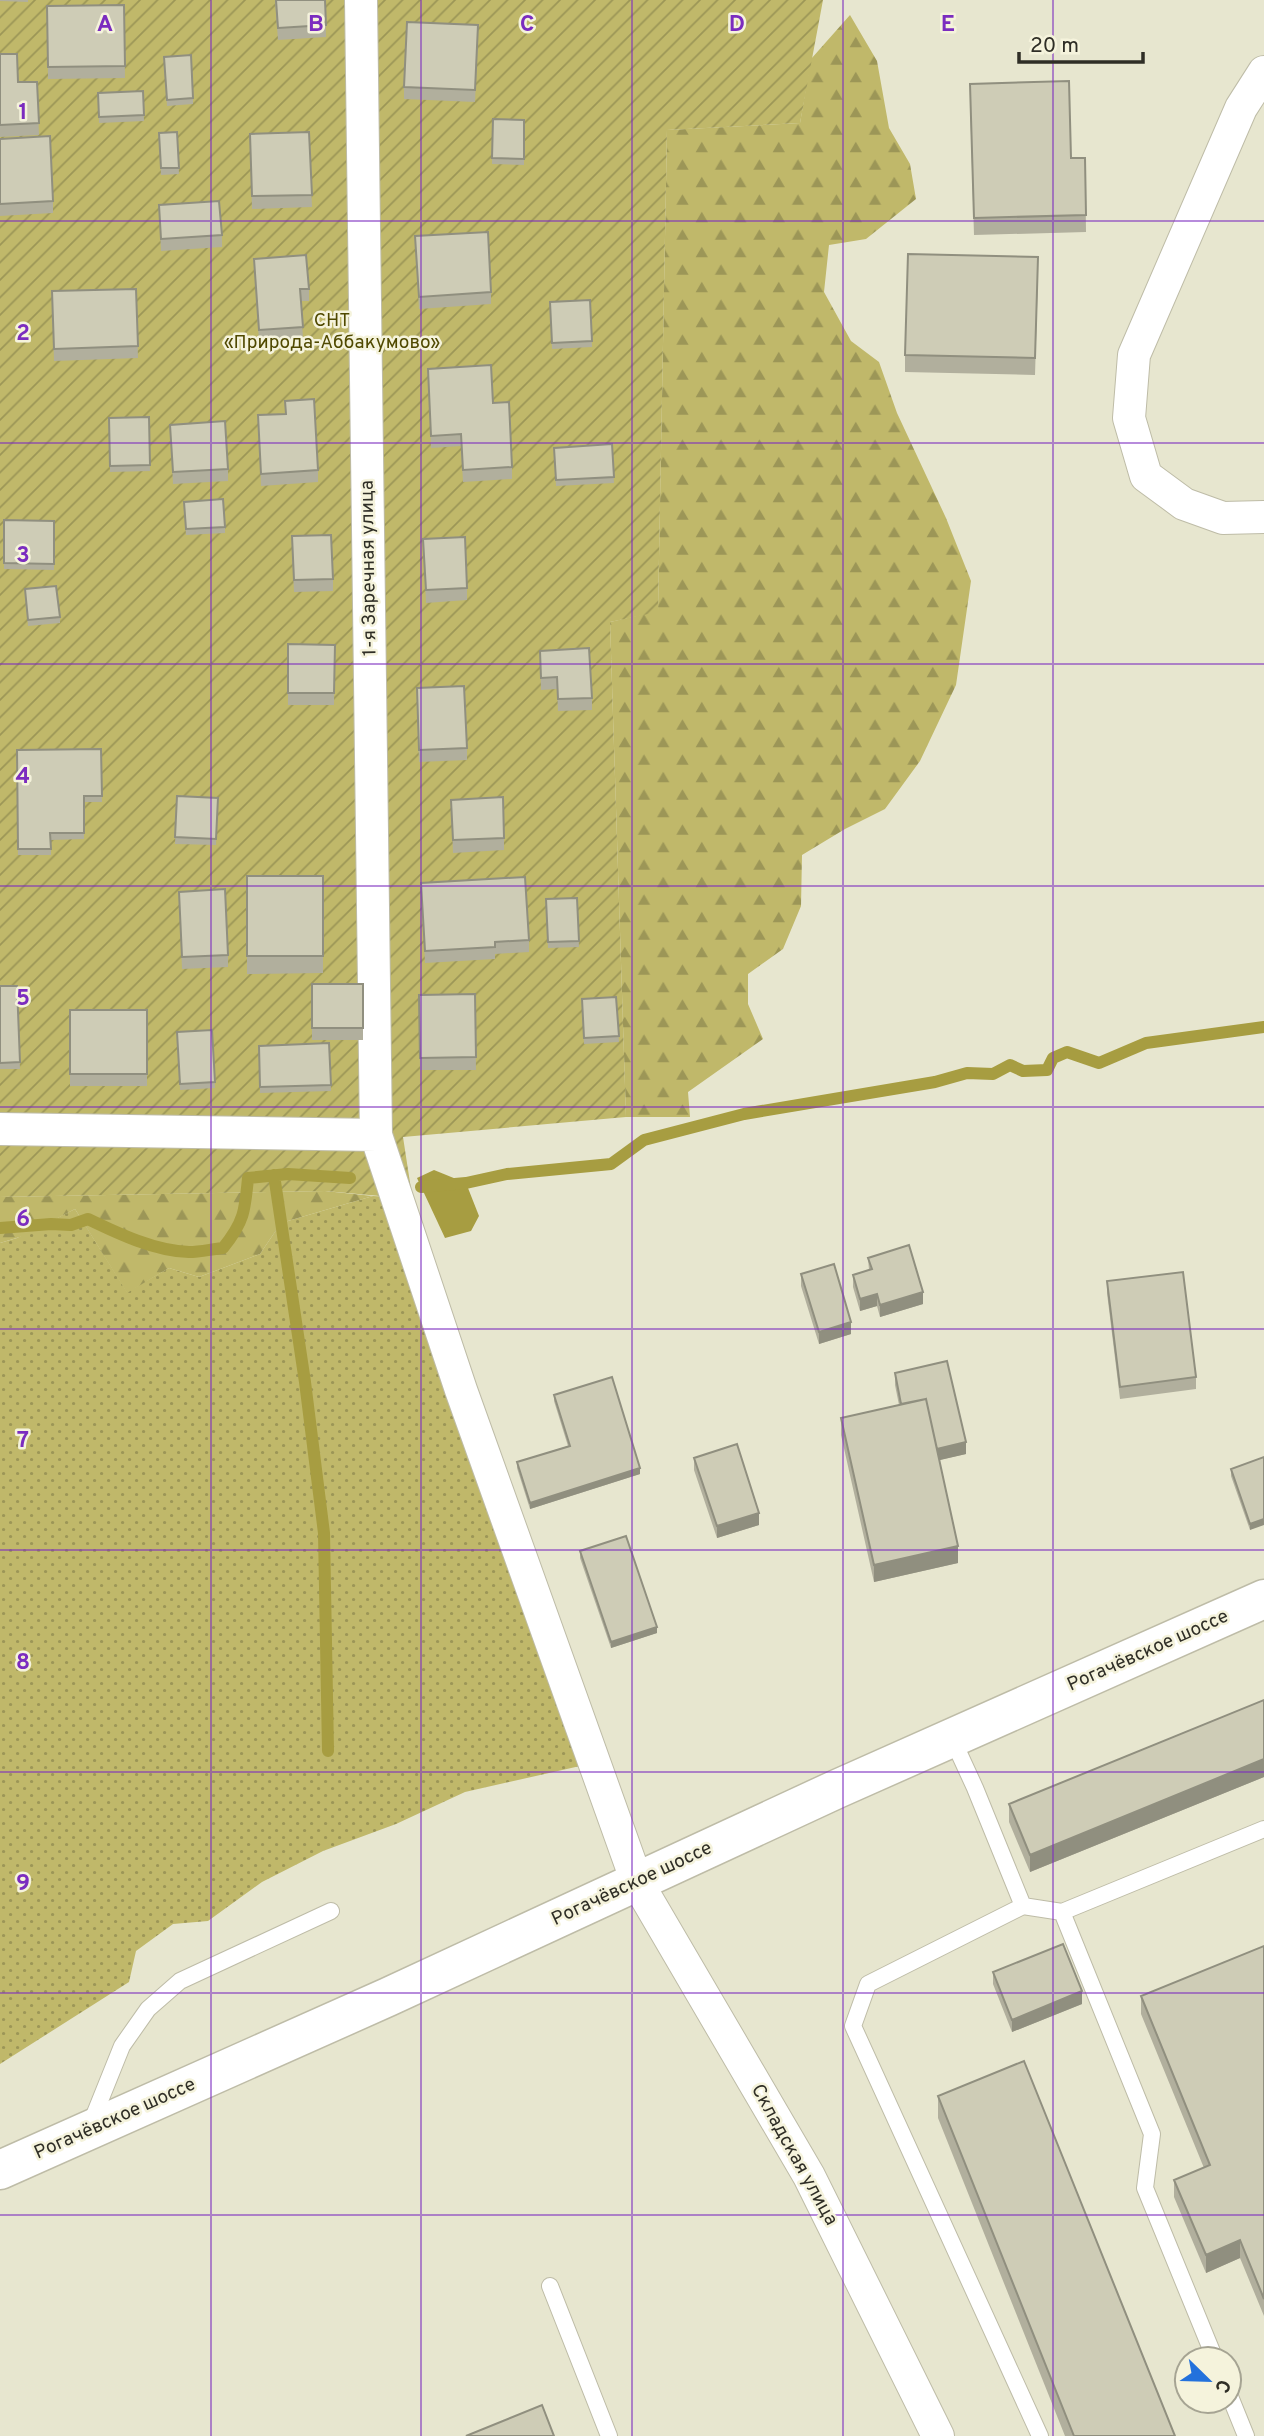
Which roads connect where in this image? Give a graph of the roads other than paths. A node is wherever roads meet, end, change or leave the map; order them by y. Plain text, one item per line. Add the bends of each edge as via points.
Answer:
1 (361, 0) edge
2 (1264, 72) edge
3 (1264, 517) edge
4 (0, 1129) edge
5 (376, 1135) junction
6 (1264, 1599) edge
7 (952, 1738) junction
8 (1264, 1829) edge
9 (637, 1882) junction
10 (1023, 1906) junction
11 (331, 1911) dead end
12 (1062, 1912) junction
13 (87, 2131) junction
14 (0, 2170) edge
15 (550, 2286) dead end
16 (1209, 2345) edge
17 (1238, 2415) edge
18 (609, 2436) edge
19 (938, 2436) edge
20 (1040, 2436) edge
21 (1246, 2436) edge

1 - 5 street, 1-я Заречная улица
2 - 3 street via 1241,108 1134,355 1129,418 1146,475 1184,504 1223,518
4 - 5 street
5 - 9 street, 1-я Заречная улица via 461,1391
6 - 7 main road, Рогачёвское шоссе
7 - 9 main road, Рогачёвское шоссе
7 - 10 lane
8 - 12 lane
9 - 13 main road, Рогачёвское шоссе
9 - 19 street, Складская улица via 809,2176
10 - 12 lane
10 - 20 lane via 868,1984 853,2026
11 - 13 lane via 180,1980 148,2009 122,2046
12 - 16 lane via 1152,2134 1145,2188
13 - 14 main road, Рогачёвское шоссе
15 - 18 lane
17 - 21 lane

